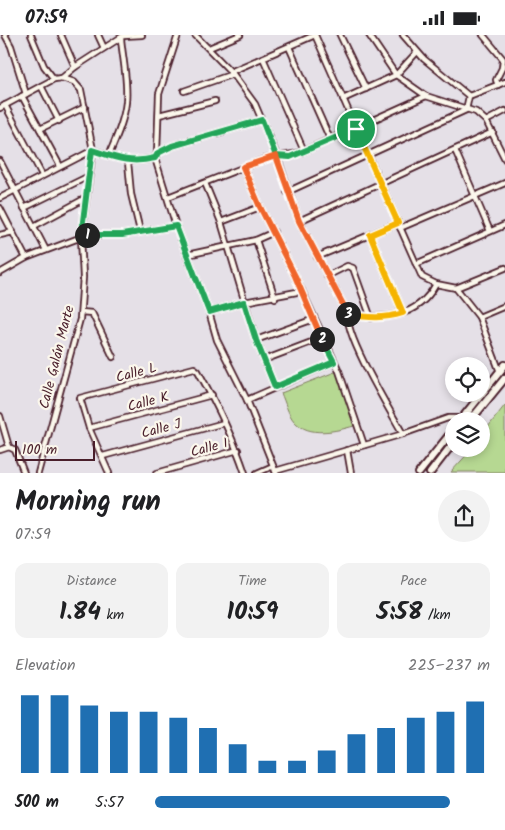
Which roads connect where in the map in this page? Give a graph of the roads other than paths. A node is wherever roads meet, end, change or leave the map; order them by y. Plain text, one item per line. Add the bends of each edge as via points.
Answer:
1 (5, 35) edge
2 (31, 35) edge
3 (61, 35) edge
4 (98, 35) edge
5 (142, 35) edge
6 (178, 35) edge
7 (195, 35) edge
8 (240, 35) edge
9 (315, 35) edge
10 (340, 35) edge
11 (369, 35) edge
12 (404, 35) edge
13 (483, 35) edge
14 (122, 37) edge
15 (289, 47) junction
16 (104, 48) junction
17 (209, 49) junction
18 (417, 53) junction
19 (263, 57) junction
20 (76, 67) junction
21 (231, 73) junction
22 (396, 75) junction
23 (62, 78) junction
24 (54, 79) junction
25 (505, 82) edge
26 (498, 85) junction
27 (41, 86) junction
28 (366, 89) junction
29 (184, 91) dead end
30 (24, 95) junction
31 (426, 96) junction
32 (469, 96) junction
33 (343, 99) junction
34 (215, 101) dead end
35 (2, 107) edge
36 (85, 107) junction
37 (466, 110) junction
38 (505, 111) edge
39 (158, 115) junction
40 (262, 120) junction
41 (59, 121) junction
42 (486, 121) junction
43 (40, 129) junction
44 (356, 129) junction
45 (493, 132) junction
46 (330, 139) junction
47 (92, 150) junction
48 (455, 150) junction
49 (304, 151) junction
50 (158, 153) junction
51 (109, 155) junction
52 (276, 156) junction
53 (369, 156) junction
54 (155, 158) junction
55 (505, 159) edge
56 (0, 161) edge
57 (128, 162) junction
58 (60, 166) junction
59 (243, 167) junction
60 (42, 175) junction
61 (89, 176) junction
62 (205, 183) junction
63 (505, 183) edge
64 (380, 184) junction
65 (15, 189) junction
66 (287, 192) junction
67 (168, 197) junction
68 (476, 197) junction
69 (0, 198) edge
70 (86, 198) junction
71 (24, 207) junction
72 (260, 207) junction
73 (0, 208) edge
74 (299, 221) junction
75 (221, 222) junction
76 (399, 225) junction
77 (505, 225) edge
78 (34, 226) junction
79 (176, 226) junction
80 (140, 231) junction
81 (490, 231) junction
82 (13, 232) junction
83 (274, 233) junction
84 (0, 235) edge
85 (370, 235) junction
86 (81, 237) junction
87 (256, 240) junction
88 (227, 246) junction
89 (46, 249) junction
90 (187, 255) junction
91 (317, 257) junction
92 (26, 258) junction
93 (416, 264) junction
94 (505, 267) edge
95 (0, 273) edge
96 (327, 276) junction
97 (436, 284) junction
98 (456, 287) junction
99 (302, 291) junction
100 (275, 298) junction
101 (244, 302) junction
102 (505, 306) edge
103 (81, 312) junction
104 (209, 312) junction
105 (403, 313) junction
106 (348, 314) junction
107 (479, 317) junction
108 (371, 318) junction
109 (314, 319) junction
110 (322, 338) junction
111 (256, 340) junction
112 (114, 357) dead end
113 (264, 360) junction
114 (334, 362) junction
115 (505, 365) edge
116 (500, 372) junction
117 (505, 378) edge
118 (275, 387) junction
119 (212, 395) junction
120 (247, 400) junction
121 (471, 412) edge
122 (473, 412) edge
123 (0, 416) edge
124 (445, 419) edge
125 (224, 423) junction
126 (90, 428) junction
127 (403, 434) junction
128 (445, 440) edge
129 (364, 445) junction
130 (9, 447) junction
131 (346, 450) junction
132 (0, 451) edge
133 (238, 451) junction
134 (445, 454) edge
135 (103, 456) junction
136 (274, 470) edge
137 (24, 473) edge
138 (38, 473) edge
139 (109, 473) edge
140 (157, 473) edge
141 (245, 473) edge
142 (257, 473) edge
143 (351, 473) edge
144 (419, 473) edge
145 (430, 473) edge

1 - 30 street
2 - 24 street
3 - 20 street
4 - 16 street
5 - 14 street
6 - 39 street via 159,94
7 - 17 street
8 - 17 street
9 - 15 street
9 - 33 street
10 - 28 street
11 - 22 street
12 - 18 street
13 - 26 street via 503,59 496,80
14 - 16 street
14 - 51 street via 126,103
15 - 19 street
15 - 46 street
16 - 20 street
17 - 21 street
18 - 22 street
18 - 32 street
19 - 21 street
19 - 49 street
20 - 23 street
21 - 29 street
21 - 40 street
22 - 28 street
22 - 31 street
23 - 24 street
23 - 36 street, Calle Galán Marte via 74,82 81,90
24 - 27 street
25 - 26 street
26 - 32 street
27 - 30 street
27 - 41 street
28 - 33 street
30 - 35 street
30 - 43 street
31 - 37 street
31 - 44 street
32 - 37 street
33 - 44 street
34 - 39 street
35 - 60 street
36 - 41 street
36 - 47 street, Calle Galán Marte
37 - 42 street via 476,112
37 - 53 street
38 - 42 street
39 - 50 street
40 - 50 street
40 - 52 street
41 - 43 street
42 - 45 street
43 - 58 street
44 - 46 street
44 - 53 street
45 - 48 street
45 - 55 street
46 - 49 street
47 - 51 street
47 - 58 street
47 - 61 street, Calle Galán Marte
48 - 64 street
48 - 68 street
49 - 52 street via 290,157
50 - 54 street
51 - 57 street
52 - 59 street
52 - 66 street
53 - 64 street
53 - 66 street
54 - 57 street
54 - 67 street
56 - 65 street
57 - 80 street via 131,195
58 - 60 street
59 - 62 street
59 - 72 street
60 - 65 street
61 - 70 street, Calle Galán Marte
61 - 71 street
62 - 67 street
62 - 75 street
63 - 68 street
64 - 74 street
64 - 76 street
65 - 69 street
65 - 71 street
66 - 74 street
67 - 79 street
68 - 76 street
68 - 81 street
70 - 78 street
70 - 86 street, Calle Galán Marte
71 - 78 street
72 - 75 street
72 - 83 street
73 - 82 street
74 - 91 street
75 - 88 street
76 - 85 street
76 - 93 street
77 - 81 street
78 - 89 street
79 - 80 street
79 - 90 street
80 - 86 street
81 - 93 street
82 - 84 street
82 - 92 street
83 - 87 street
83 - 99 street
85 - 91 street
85 - 105 street
86 - 89 street
86 - 103 street, Calle Galán Marte via 84,277
87 - 88 street
87 - 100 street
88 - 90 street
88 - 101 street
89 - 92 street
90 - 104 street
91 - 96 street
92 - 95 street
93 - 97 street via 422,277
94 - 98 street
96 - 106 street
96 - 108 street via 347,266 353,268
97 - 98 street
97 - 105 street via 430,295
98 - 107 street
99 - 100 street
99 - 109 street
100 - 101 street
101 - 104 street
101 - 111 street
102 - 107 street
103 - 112 street via 92,313
103 - 138 street, Calle Galán Marte
104 - 120 street via 217,340
105 - 108 street via 388,318
106 - 108 street
106 - 127 street via 347,321 359,352
107 - 116 street
109 - 110 street
109 - 111 street
110 - 113 street
110 - 114 street
111 - 113 street
113 - 118 street
114 - 118 street
114 - 129 street
115 - 116 main road
116 - 121 main road
117 - 122 main road
118 - 120 street
119 - 125 street
119 - 126 street, Calle K
119 - 126 street, Calle L via 194,368 80,398
120 - 136 street
123 - 130 street
124 - 127 street
125 - 133 street
125 - 135 street, Calle J
126 - 135 street
127 - 129 street
128 - 144 main road
129 - 131 street
130 - 132 street
130 - 137 street via 15,450
131 - 136 street
131 - 143 street
133 - 140 street, Calle I
133 - 141 street
134 - 145 main road
135 - 139 street
136 - 142 street

